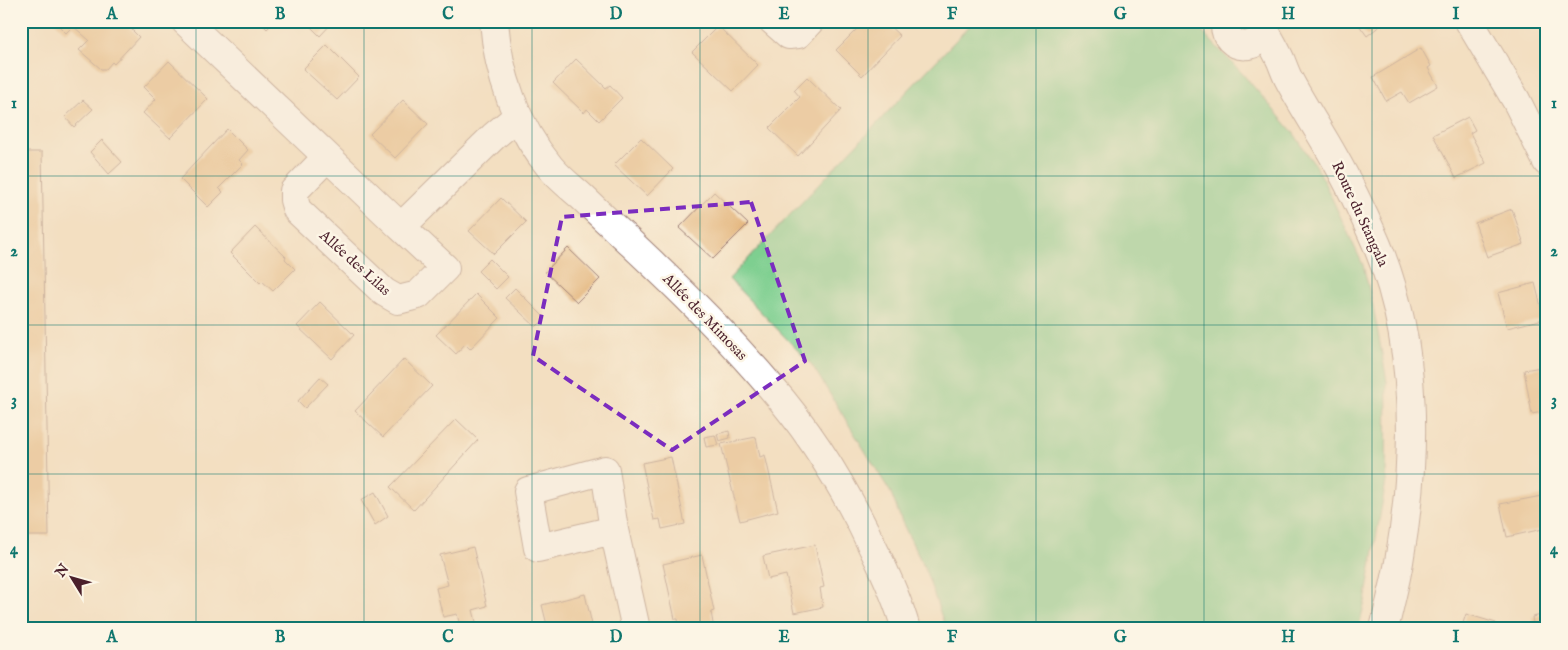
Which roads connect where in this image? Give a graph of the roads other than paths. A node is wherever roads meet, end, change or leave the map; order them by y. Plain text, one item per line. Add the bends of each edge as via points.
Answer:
1 (185, 21) edge
2 (494, 21) edge
3 (773, 21) edge
4 (810, 21) edge
5 (1225, 21) edge
6 (1469, 21) edge
7 (1259, 32) edge
8 (518, 116) junction
9 (327, 157) junction
10 (1547, 162) edge
11 (401, 227) junction
12 (614, 530) dead end
13 (636, 629) edge
14 (906, 629) edge
15 (1384, 629) edge

1 - 9 street, Allée des Lilas
2 - 8 street, Allée des Mimosas via 498,58
3 - 4 street via 789,35 798,34
5 - 7 street via 1230,39 1242,46
6 - 10 street via 1516,100
7 - 15 street, Route du Stangala via 1280,60 1358,202 1389,280 1400,322 1410,389 1411,470 1398,563
8 - 11 street
8 - 14 street, Allée des Mimosas via 551,168 706,316 805,429 858,516 886,575
9 - 11 street, Allée des Lilas
9 - 11 street, Allée des Lilas via 294,191 297,210 384,292 398,300 418,295 445,268
12 - 13 street

